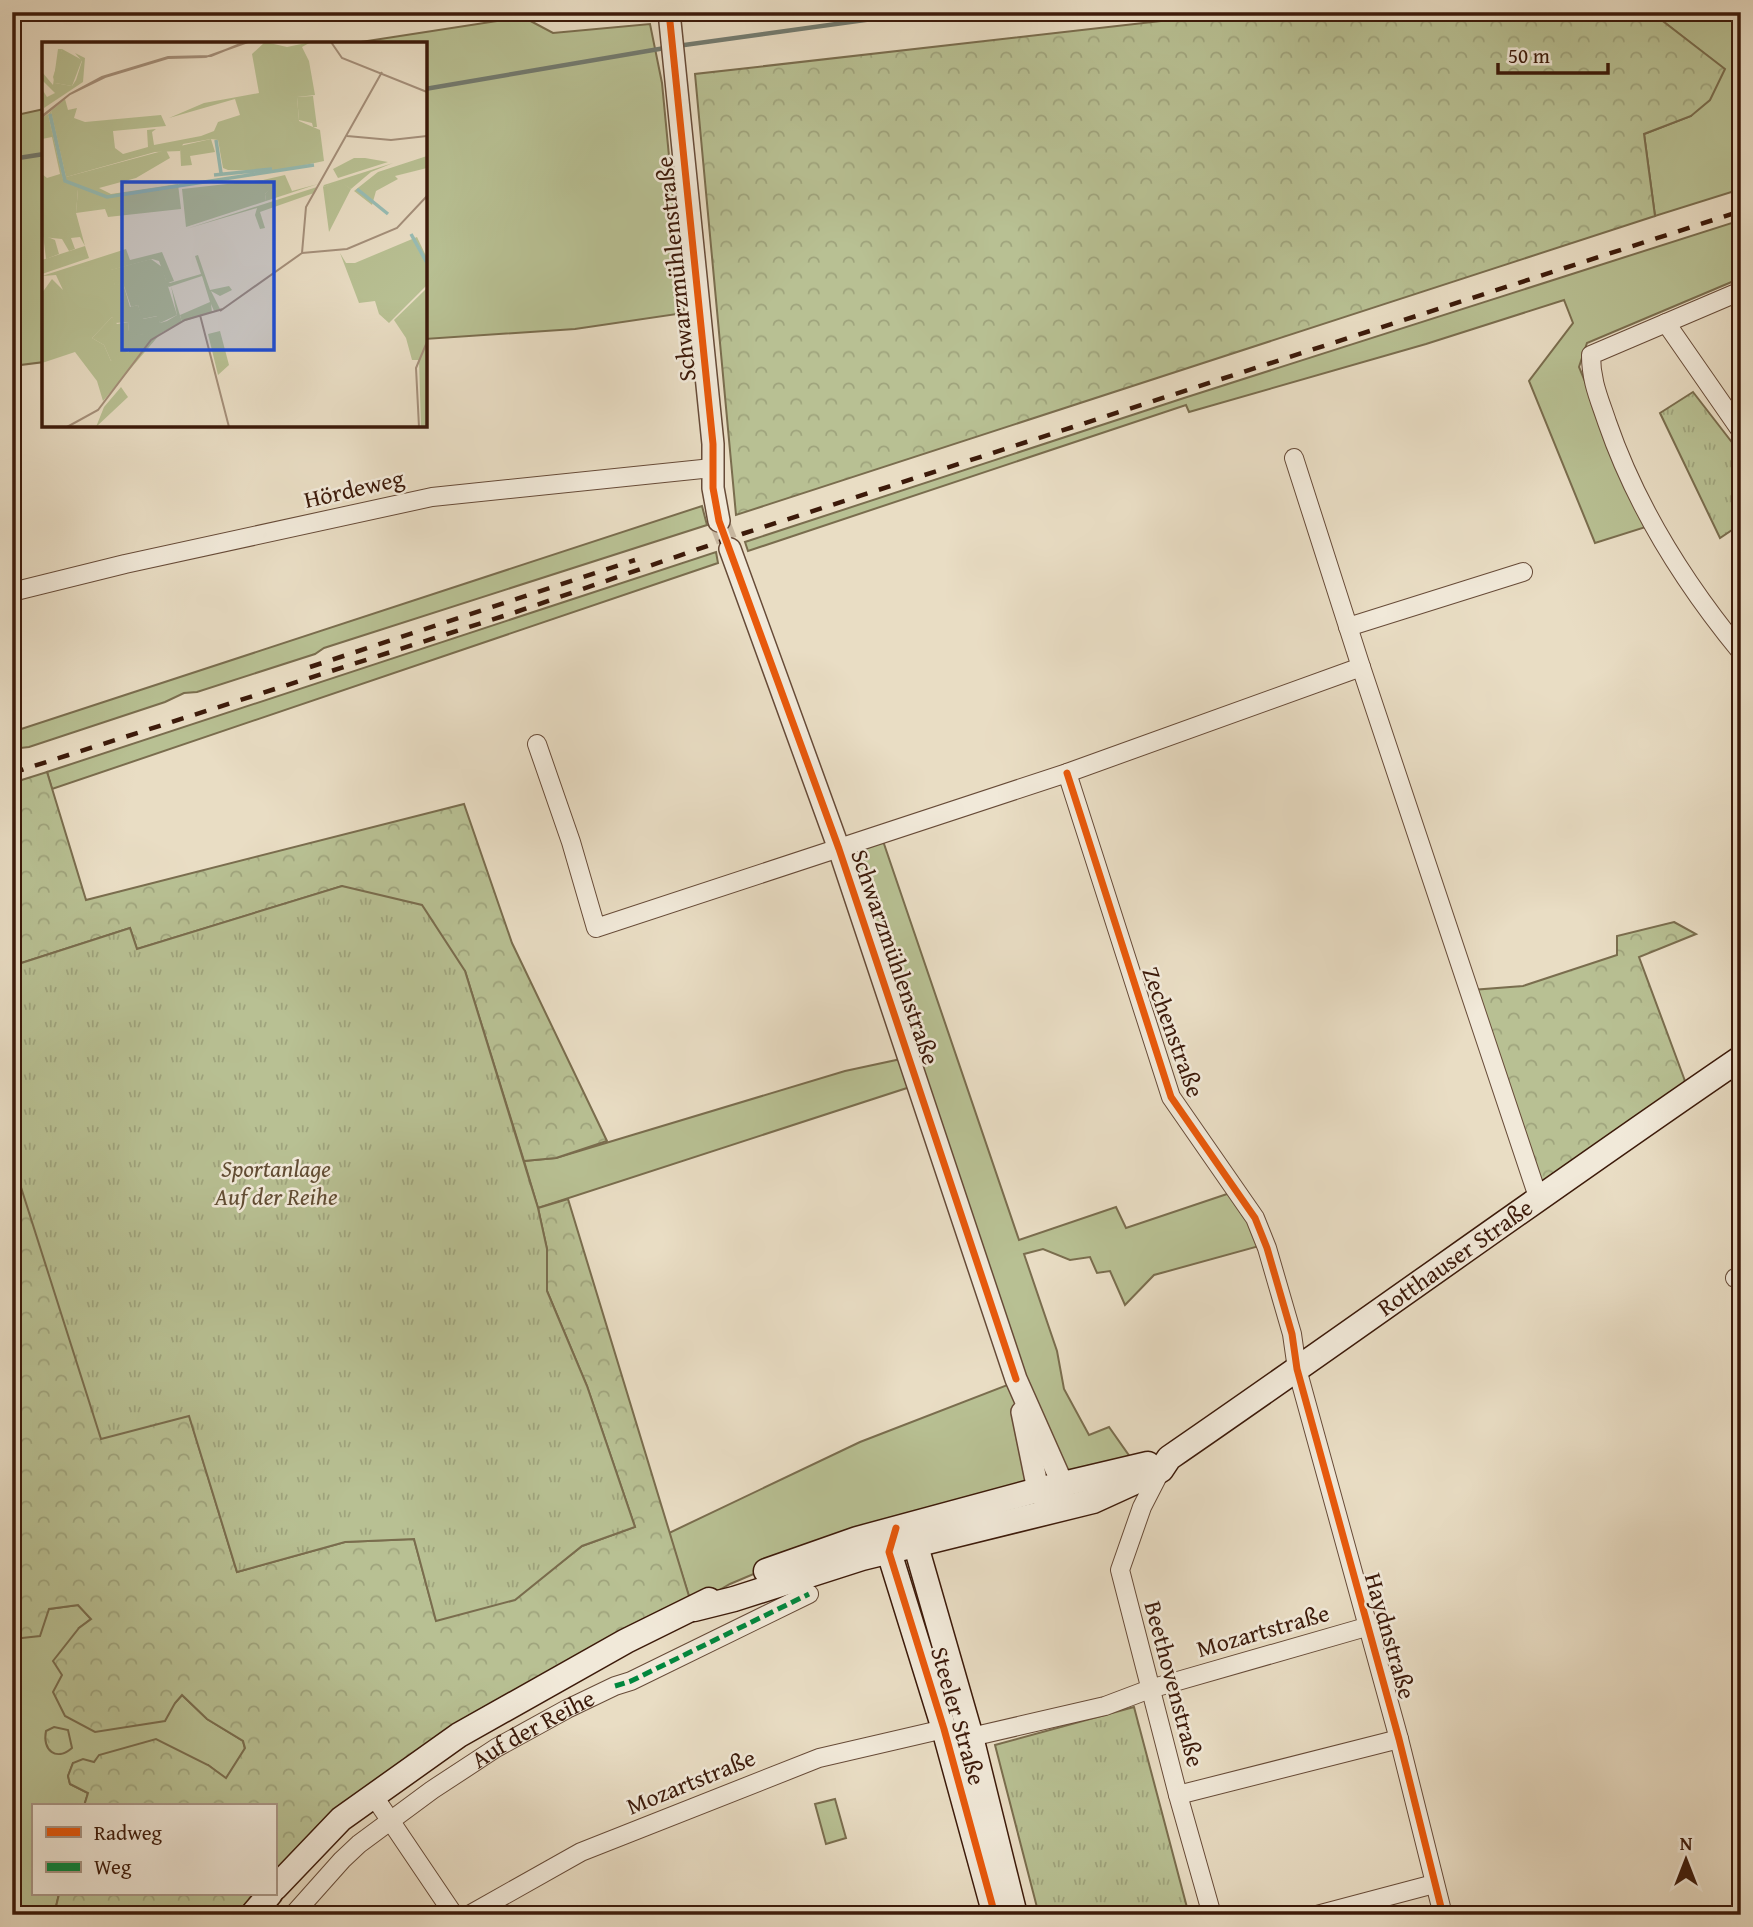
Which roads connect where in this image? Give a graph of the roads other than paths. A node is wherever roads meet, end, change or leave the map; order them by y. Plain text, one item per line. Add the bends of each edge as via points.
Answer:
1 (669, 12) edge
2 (1741, 291) edge
3 (1666, 323) junction
4 (1741, 431) edge
5 (1294, 458) dead end
6 (712, 468) junction
7 (719, 521) tunnel mouth
8 (730, 549) tunnel mouth
9 (1523, 572) dead end
10 (12, 592) edge
11 (1349, 627) junction
12 (1741, 652) edge
13 (1361, 667) junction
14 (537, 744) dead end
15 (1067, 773) junction
16 (839, 849) junction
17 (1741, 1058) edge
18 (1538, 1197) junction
19 (1297, 1369) junction
20 (1016, 1379) junction
21 (1165, 1464) junction
22 (1063, 1485) junction
23 (1038, 1490) junction
24 (1054, 1512) junction
25 (896, 1528) junction
26 (916, 1546) junction
27 (889, 1552) junction
28 (809, 1594) dead end
29 (694, 1609) junction
30 (1367, 1627) junction
31 (1150, 1689) junction
32 (944, 1729) junction
33 (971, 1737) junction
34 (1399, 1739) junction
35 (373, 1795) junction
36 (1178, 1796) junction
37 (389, 1821) junction
38 (1434, 1884) junction
39 (276, 1887) edge
40 (268, 1896) edge
41 (998, 1914) edge
42 (252, 1915) edge
43 (293, 1915) edge
44 (454, 1915) edge
45 (469, 1915) edge
46 (1212, 1915) edge
47 (1317, 1915) edge
48 (1443, 1915) edge

1 - 6 street, Schwarzmühlenstraße
2 - 3 street
3 - 4 street
3 - 12 street via 1591,355 1591,377 1618,453 1653,524 1708,613
5 - 11 street
6 - 7 street, Schwarzmühlenstraße
6 - 10 street, Hördeweg via 432,497
8 - 16 street, Schwarzmühlenstraße
9 - 11 street
11 - 13 street
13 - 15 street
13 - 18 street
14 - 16 street, Schwarzmühlenstraße via 596,928
15 - 16 street
15 - 19 street, Zechenstraße via 1171,1097 1255,1218 1292,1334
16 - 20 street, Schwarzmühlenstraße
17 - 18 main road, Rotthauser Straße
18 - 19 main road, Rotthauser Straße
19 - 21 main road, Rotthauser Straße
19 - 30 street, Haydnstraße
20 - 22 street, Schwarzmühlenstraße
20 - 23 street, Schwarzmühlenstraße
21 - 22 main road, Rotthauser Straße
21 - 24 main road, Rotthauser Straße via 1093,1501
21 - 31 street, Beethovenstraße via 1142,1507 1119,1570
22 - 23 main road, Rotthauser Straße
22 - 24 street
23 - 24 street, Schwarzmühlenstraße
23 - 25 main road, Auf der Reihe
24 - 26 main road, Auf der Reihe
25 - 26 main road
25 - 27 main road
25 - 29 main road, Auf der Reihe via 770,1570 731,1586
26 - 27 main road, Auf der Reihe
26 - 33 main road, Steeler Straße
27 - 29 main road, Auf der Reihe
27 - 32 main road, Steeler Straße
28 - 37 street, Auf der Reihe via 567,1709 496,1748
29 - 35 main road, Auf der Reihe via 626,1641 459,1735
30 - 31 street, Mozartstraße
30 - 34 street, Haydnstraße
31 - 33 street, Mozartstraße via 1105,1706
31 - 36 street, Beethovenstraße
32 - 41 main road, Steeler Straße
32 - 45 street, Mozartstraße via 806,1763 581,1852
33 - 41 main road, Steeler Straße
34 - 36 street
34 - 38 street, Haydnstraße
35 - 37 street
35 - 39 main road, Auf der Reihe via 341,1819
36 - 46 street, Beethovenstraße
37 - 43 street, Auf der Reihe via 342,1860
37 - 44 street
38 - 47 street
38 - 48 street, Haydnstraße
40 - 42 main road

